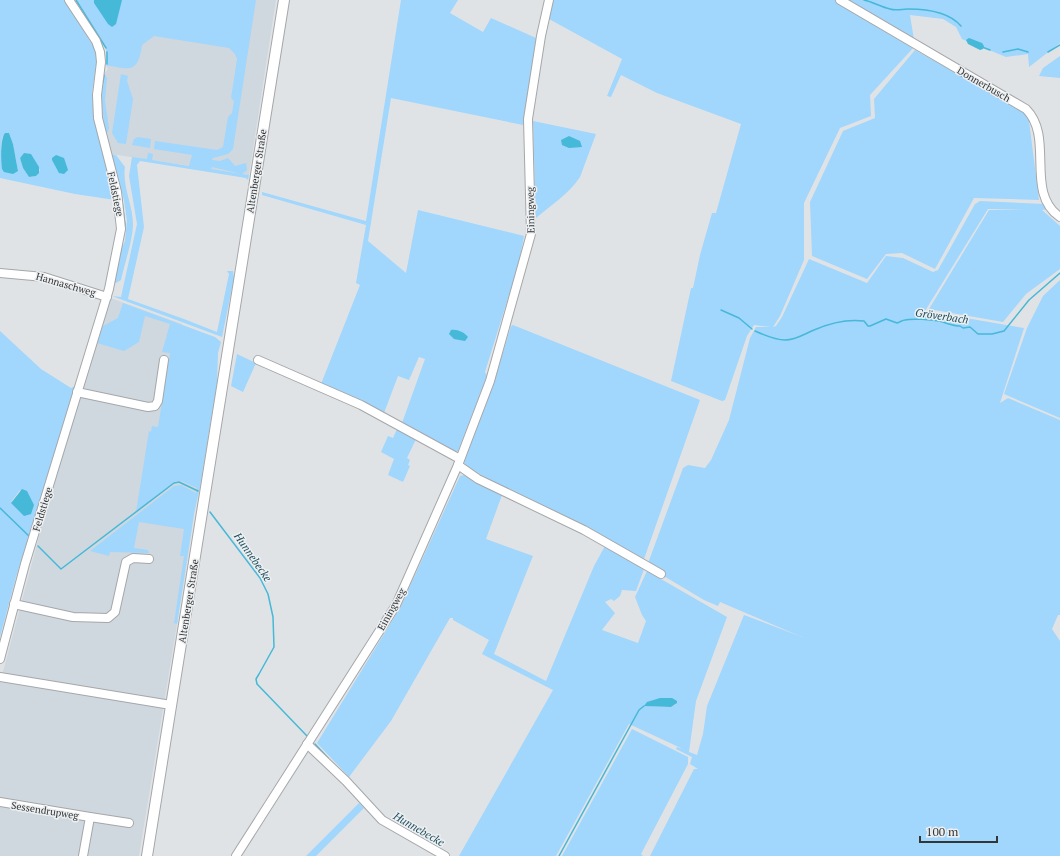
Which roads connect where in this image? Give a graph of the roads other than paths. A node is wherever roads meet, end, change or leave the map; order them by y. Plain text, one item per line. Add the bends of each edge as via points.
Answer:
1 (69, 0) edge
2 (284, 0) edge
3 (549, 0) edge
4 (840, 0) edge
5 (1060, 217) edge
6 (0, 273) edge
7 (107, 296) junction
8 (164, 360) dead end
9 (258, 360) dead end
10 (77, 392) junction
11 (459, 462) junction
12 (149, 559) dead end
13 (661, 574) dead end
14 (14, 604) junction
15 (0, 659) edge
16 (0, 677) edge
17 (171, 705) junction
18 (307, 744) junction
19 (0, 802) edge
20 (90, 817) junction
21 (129, 823) dead end
22 (83, 856) edge
23 (147, 856) edge
24 (236, 856) edge
25 (445, 856) edge

1 - 7 street, Feldstiege via 96,42 101,57 96,95 98,118 118,192 122,220 121,236
2 - 17 main road, Altenberger Straße
3 - 11 street, Einingweg via 528,119 532,222 530,240 495,366
4 - 5 street, Donnerbusch via 1026,109 1033,117 1038,132 1043,194 1049,206
6 - 7 street, Hannaschweg via 44,276
7 - 10 street, Feldstiege
8 - 10 street via 155,406 148,407
9 - 11 street via 361,405
10 - 14 street, Feldstiege
11 - 13 street via 478,479 584,530
11 - 18 street, Einingweg via 396,605
12 - 14 street via 132,558 126,562 116,609 108,618 73,617
14 - 15 street, Feldstiege
16 - 17 street
17 - 23 main road, Altenberger Straße
18 - 24 street, Einingweg
18 - 25 street via 382,820
19 - 20 street, Sessendrupweg
20 - 21 street, Sessendrupweg
20 - 22 street, Sessendrupweg

